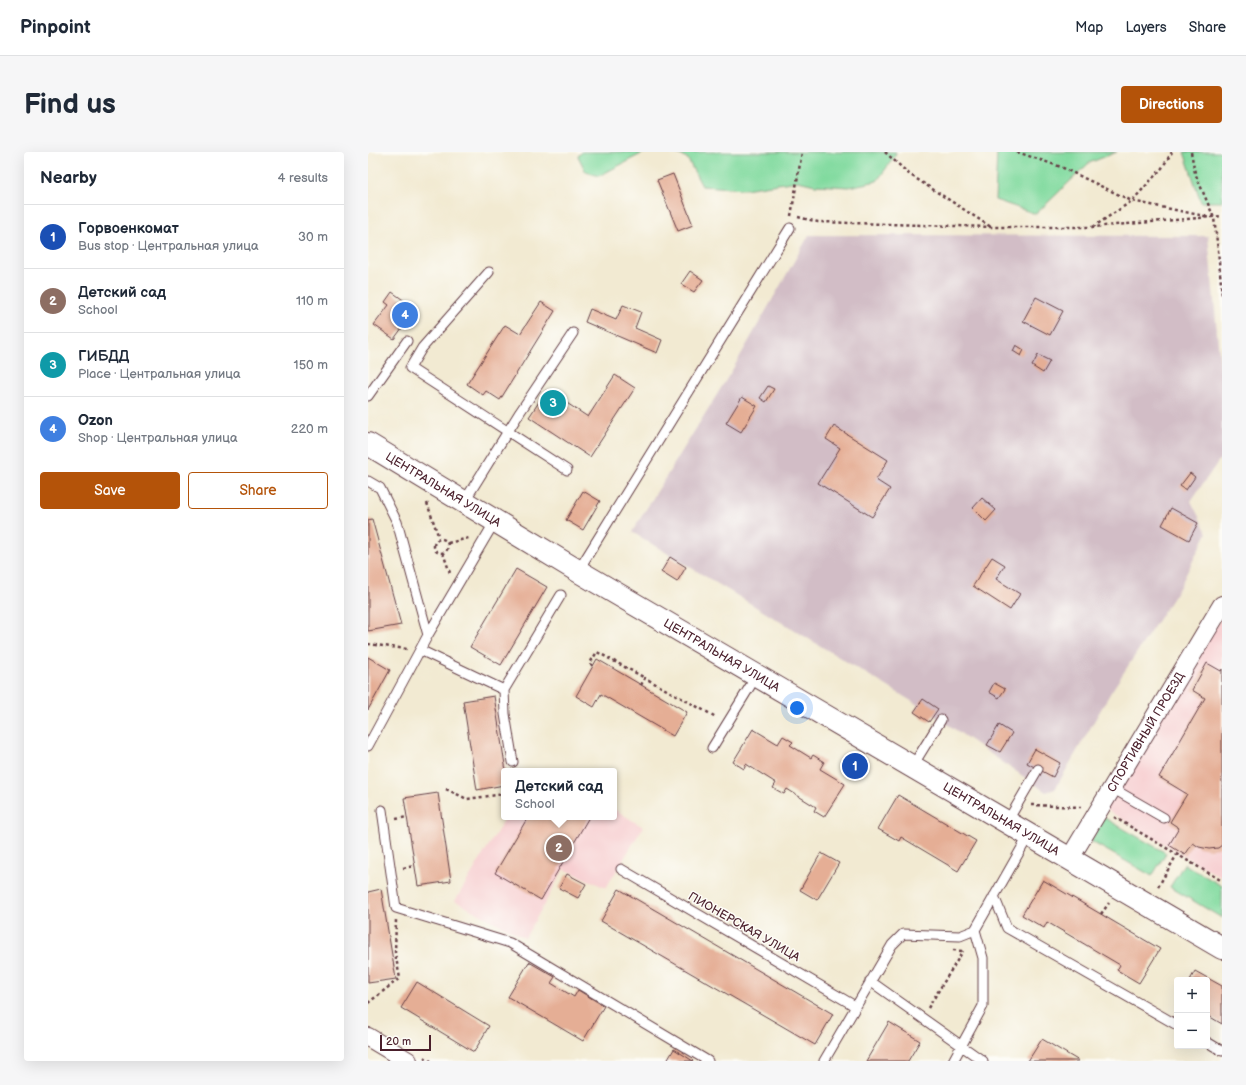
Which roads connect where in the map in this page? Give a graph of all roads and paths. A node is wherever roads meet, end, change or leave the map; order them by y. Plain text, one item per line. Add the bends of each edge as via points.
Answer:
1 (802, 152) edge
2 (885, 152) edge
3 (1017, 152) edge
4 (1172, 152) edge
5 (1191, 152) edge
6 (1132, 201) junction
7 (791, 215) junction
8 (1222, 216) edge
9 (1214, 218) junction
10 (991, 227) junction
11 (1093, 227) junction
12 (790, 228) joint
13 (489, 272) dead end
14 (1222, 295) edge
15 (573, 333) dead end
16 (407, 341) dead end
17 (368, 396) edge
18 (507, 432) junction
19 (368, 444) edge
20 (567, 470) dead end
21 (368, 481) edge
22 (426, 500) dead end
23 (464, 502) junction
24 (494, 520) junction
25 (438, 538) junction
26 (473, 538) dead end
27 (448, 543) junction
28 (444, 553) junction
29 (578, 570) junction
30 (451, 575) dead end
31 (561, 595) dead end
32 (1222, 605) edge
33 (428, 635) junction
34 (368, 644) edge
35 (420, 650) junction
36 (593, 666) dead end
37 (757, 674) junction
38 (645, 678) junction
39 (641, 685) dead end
40 (504, 690) junction
41 (942, 720) dead end
42 (727, 723) junction
43 (368, 746) edge
44 (712, 748) dead end
45 (513, 762) dead end
46 (912, 767) junction
47 (1038, 769) dead end
48 (1112, 788) junction
49 (446, 789) dead end
50 (501, 794) edge
51 (1100, 808) junction
52 (382, 810) dead end
53 (1012, 814) junction
54 (1164, 818) dead end
55 (1029, 835) junction
56 (1179, 851) dead end
57 (1177, 855) junction
58 (1070, 858) junction
59 (621, 869) dead end
60 (1222, 881) edge
61 (1158, 887) dead end
62 (994, 896) junction
63 (1110, 901) dead end
64 (396, 908) junction
65 (1101, 914) dead end
66 (975, 930) junction
67 (1221, 943) edge
68 (870, 981) junction
69 (368, 1004) edge
70 (855, 1006) junction
71 (922, 1017) junction
72 (1174, 1023) edge
73 (368, 1037) edge
74 (1210, 1044) edge
75 (962, 1046) junction
76 (1222, 1051) edge
77 (408, 1061) edge
78 (708, 1061) edge
79 (824, 1061) edge
80 (954, 1061) edge
81 (983, 1061) edge

1 - 7 path
2 - 10 path via 909,174
3 - 6 path via 1061,167
4 - 6 path via 1162,168
5 - 9 path via 1195,173
6 - 9 path
6 - 11 path
7 - 10 path via 818,222
7 - 12 path
8 - 9 path
9 - 11 path
9 - 14 path
10 - 11 path
12 - 29 lane
13 - 18 lane via 422,348 410,368
15 - 18 lane
16 - 17 lane
18 - 20 lane
18 - 23 lane
19 - 23 main road, ЦЕНТРАЛЬНАЯ УЛИЦА
21 - 33 lane via 380,488 397,522
22 - 25 path
23 - 24 main road, ЦЕНТРАЛЬНАЯ УЛИЦА
24 - 29 main road, ЦЕНТРАЛЬНАЯ УЛИЦА
24 - 33 lane
25 - 27 path
25 - 28 path via 434,542 434,548 438,553
26 - 27 path
27 - 28 path via 448,549
28 - 30 path
29 - 37 main road, ЦЕНТРАЛЬНАЯ УЛИЦА
31 - 40 lane
32 - 48 street, СПОРТИВНЫЙ ПРОЕЗД
33 - 35 lane
34 - 35 path
35 - 40 lane
35 - 43 lane
36 - 38 path via 590,664 597,652
37 - 42 lane
37 - 46 main road, ЦЕНТРАЛЬНАЯ УЛИЦА
38 - 39 path
38 - 42 path
40 - 45 lane
41 - 46 lane
42 - 44 lane
46 - 53 main road, ЦЕНТРАЛЬНАЯ УЛИЦА
47 - 53 lane
48 - 51 street, СПОРТИВНЫЙ ПРОЕЗД
48 - 54 lane
49 - 50 path via 467,799
51 - 53 path
51 - 57 path
51 - 58 street, СПОРТИВНЫЙ ПРОЕЗД
52 - 64 lane
53 - 55 main road, ЦЕНТРАЛЬНАЯ УЛИЦА
55 - 58 main road, ЦЕНТРАЛЬНАЯ УЛИЦА
55 - 62 lane
56 - 57 path
57 - 60 path
57 - 61 path
58 - 67 main road, ЦЕНТРАЛЬНАЯ УЛИЦА
59 - 70 lane, ПИОНЕРСКАЯ УЛИЦА
62 - 66 lane
62 - 72 lane via 1007,928
63 - 65 path
64 - 69 path via 394,954 400,978
64 - 78 lane via 510,943
66 - 68 lane via 960,936 904,934 892,945
66 - 71 path
66 - 75 lane via 983,958 983,1006
68 - 70 lane
68 - 71 lane
70 - 79 lane
71 - 75 lane
73 - 77 street
74 - 76 lane
75 - 80 lane
75 - 81 lane

